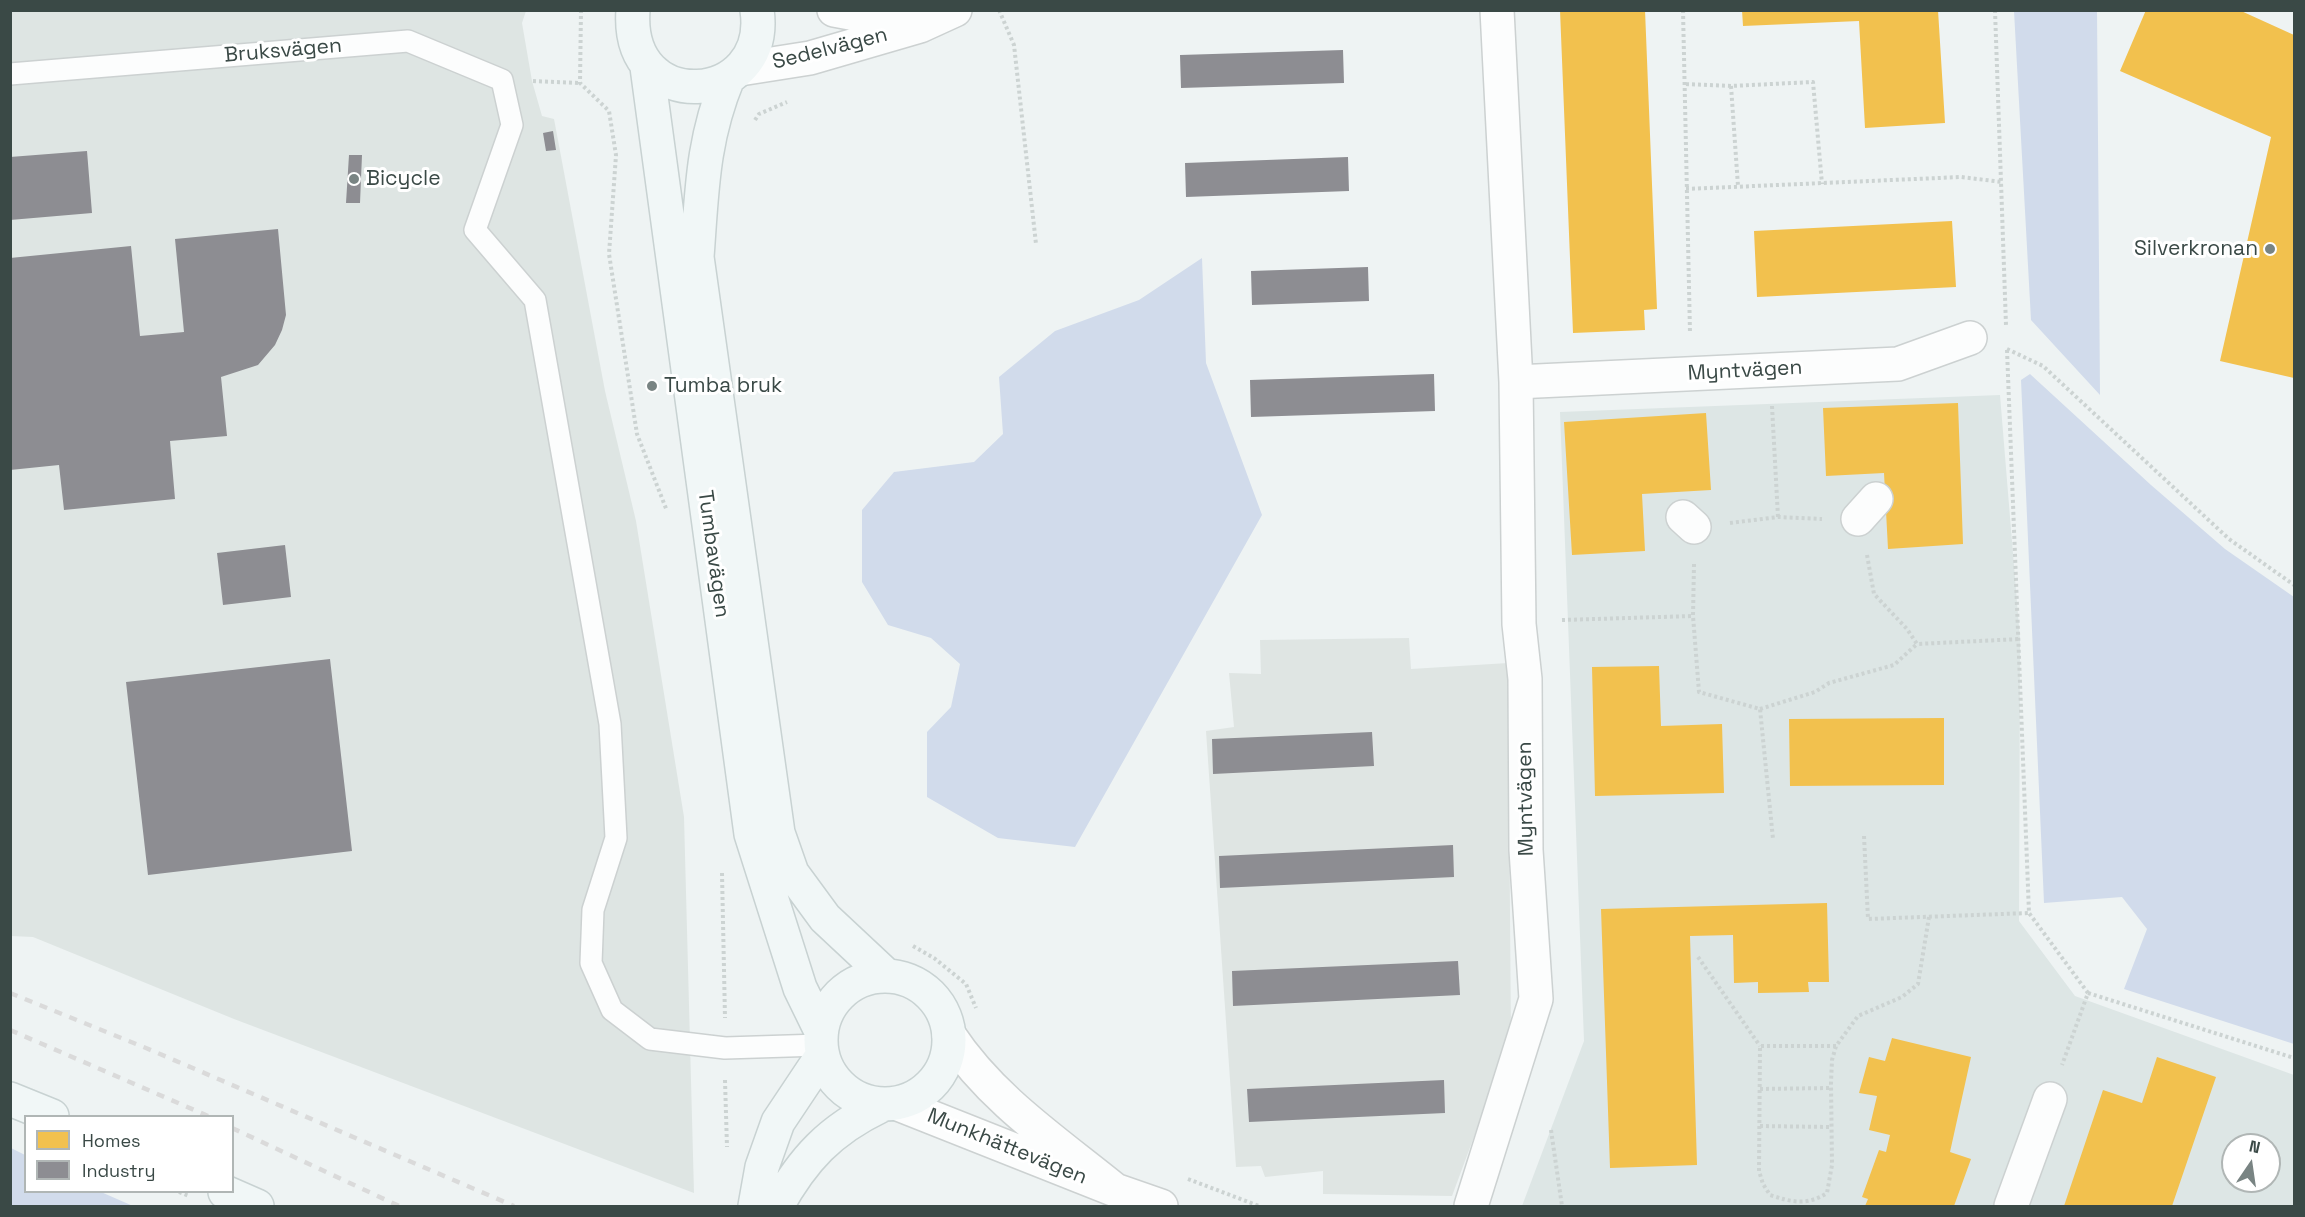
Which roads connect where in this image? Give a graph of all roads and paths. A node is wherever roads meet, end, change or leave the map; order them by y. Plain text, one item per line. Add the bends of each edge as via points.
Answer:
1 (581, 10) edge
2 (633, 10) edge
3 (756, 10) edge
4 (834, 10) edge
5 (955, 10) edge
6 (999, 10) edge
7 (1497, 10) edge
8 (1683, 10) edge
9 (1995, 10) edge
10 (920, 26) junction
11 (647, 67) junction
12 (10, 74) edge
13 (734, 74) junction
14 (532, 81) dead end
15 (580, 83) junction
16 (1686, 84) junction
17 (1731, 86) junction
18 (2002, 182) junction
19 (1822, 184) junction
20 (1738, 186) junction
21 (1686, 189) junction
22 (1036, 244) dead end
23 (1690, 333) dead end
24 (1970, 338) joint
25 (2007, 349) junction
26 (1770, 369) junction
27 (1516, 382) junction
28 (1778, 518) junction
29 (671, 522) dead end
30 (2295, 585) edge
31 (1693, 616) junction
32 (1562, 620) dead end
33 (2020, 639) junction
34 (1917, 644) junction
35 (1760, 709) junction
36 (1864, 836) dead end
37 (1773, 839) dead end
38 (722, 871) dead end
39 (2029, 913) junction
40 (1929, 917) junction
41 (905, 941) dead end
42 (1698, 957) dead end
43 (887, 976) junction
44 (2088, 993) junction
45 (978, 1012) dead end
46 (949, 1035) junction
47 (821, 1044) junction
48 (1760, 1046) junction
49 (1836, 1046) junction
50 (724, 1048) junction
51 (2295, 1058) edge
52 (1831, 1088) junction
53 (1760, 1089) junction
54 (10, 1099) edge
55 (2050, 1099) joint
56 (889, 1105) junction
57 (50, 1115) edge
58 (1760, 1126) junction
59 (1832, 1126) junction
60 (1551, 1130) dead end
61 (728, 1153) dead end
62 (1184, 1178) dead end
63 (1115, 1190) junction
64 (229, 1193) edge
65 (257, 1206) edge
66 (754, 1206) edge
67 (777, 1206) edge
68 (1161, 1206) edge
69 (1259, 1206) edge
70 (1471, 1206) edge
71 (1562, 1206) edge
72 (2011, 1206) edge

1 - 15 path
2 - 11 main road via 632,33
3 - 13 main road, Tumbavägen via 759,25 753,51
4 - 10 street, Sedelvägen
5 - 10 street, Sedelvägen
6 - 22 path via 1014,45
7 - 27 street, Myntvägen
8 - 16 path
9 - 18 path
10 - 13 street, Sedelvägen via 810,58
11 - 13 main road via 666,81 687,87 707,87
11 - 47 main road, Tumbavägen via 751,834
12 - 50 lane, Bruksvägen via 408,41 502,80 512,126 475,230 535,300 610,724 616,838 593,910 591,963 612,1010 650,1039
13 - 43 main road, Tumbavägen via 713,114 704,163 697,257 777,833 792,873 825,918
14 - 15 path
15 - 29 path via 609,111 616,155 609,254 638,434
16 - 17 path
16 - 21 path
17 - 19 path via 1813,82
17 - 20 path
18 - 19 path via 1960,177
18 - 25 path
19 - 20 path
20 - 21 path
21 - 23 path
24 - 25 path
24 - 26 street, Myntvägen via 1898,364
25 - 30 path via 2043,366 2229,539
25 - 33 path
26 - 27 street, Myntvägen
26 - 28 path
27 - 70 street, Myntvägen via 1519,624 1526,679 1526,850 1536,999
28 - 31 path via 1689,522
28 - 34 path via 1867,509 1874,594
31 - 32 path
31 - 35 path via 1699,692
33 - 34 path
33 - 39 path
34 - 35 path via 1894,665 1829,683 1815,692
35 - 37 path
36 - 40 path via 1868,919
38 - 50 path
39 - 40 path
39 - 44 path
40 - 49 path via 1918,984 1902,998 1858,1017
41 - 45 path via 966,984
42 - 48 path
43 - 46 main road via 927,991 942,1009
43 - 47 main road via 858,981 840,994 831,1004
44 - 51 path
44 - 55 path
46 - 56 main road via 948,1055 939,1076 924,1092
46 - 63 street, Munkhättevägen via 995,1093
47 - 50 lane
47 - 56 main road via 832,1077 851,1094
47 - 66 main road via 778,1122 762,1167
48 - 49 path
48 - 53 path
49 - 52 path
50 - 61 path
52 - 53 path
52 - 59 path
53 - 58 path
54 - 57 main road
55 - 72 street
56 - 63 street, Munkhättevägen
56 - 67 main road via 855,1118 819,1145
58 - 59 path
58 - 59 path via 1763,1184 1770,1195 1804,1203 1827,1193 1830,1185
60 - 71 path
62 - 69 path
63 - 68 street, Munkhättevägen
64 - 65 main road

